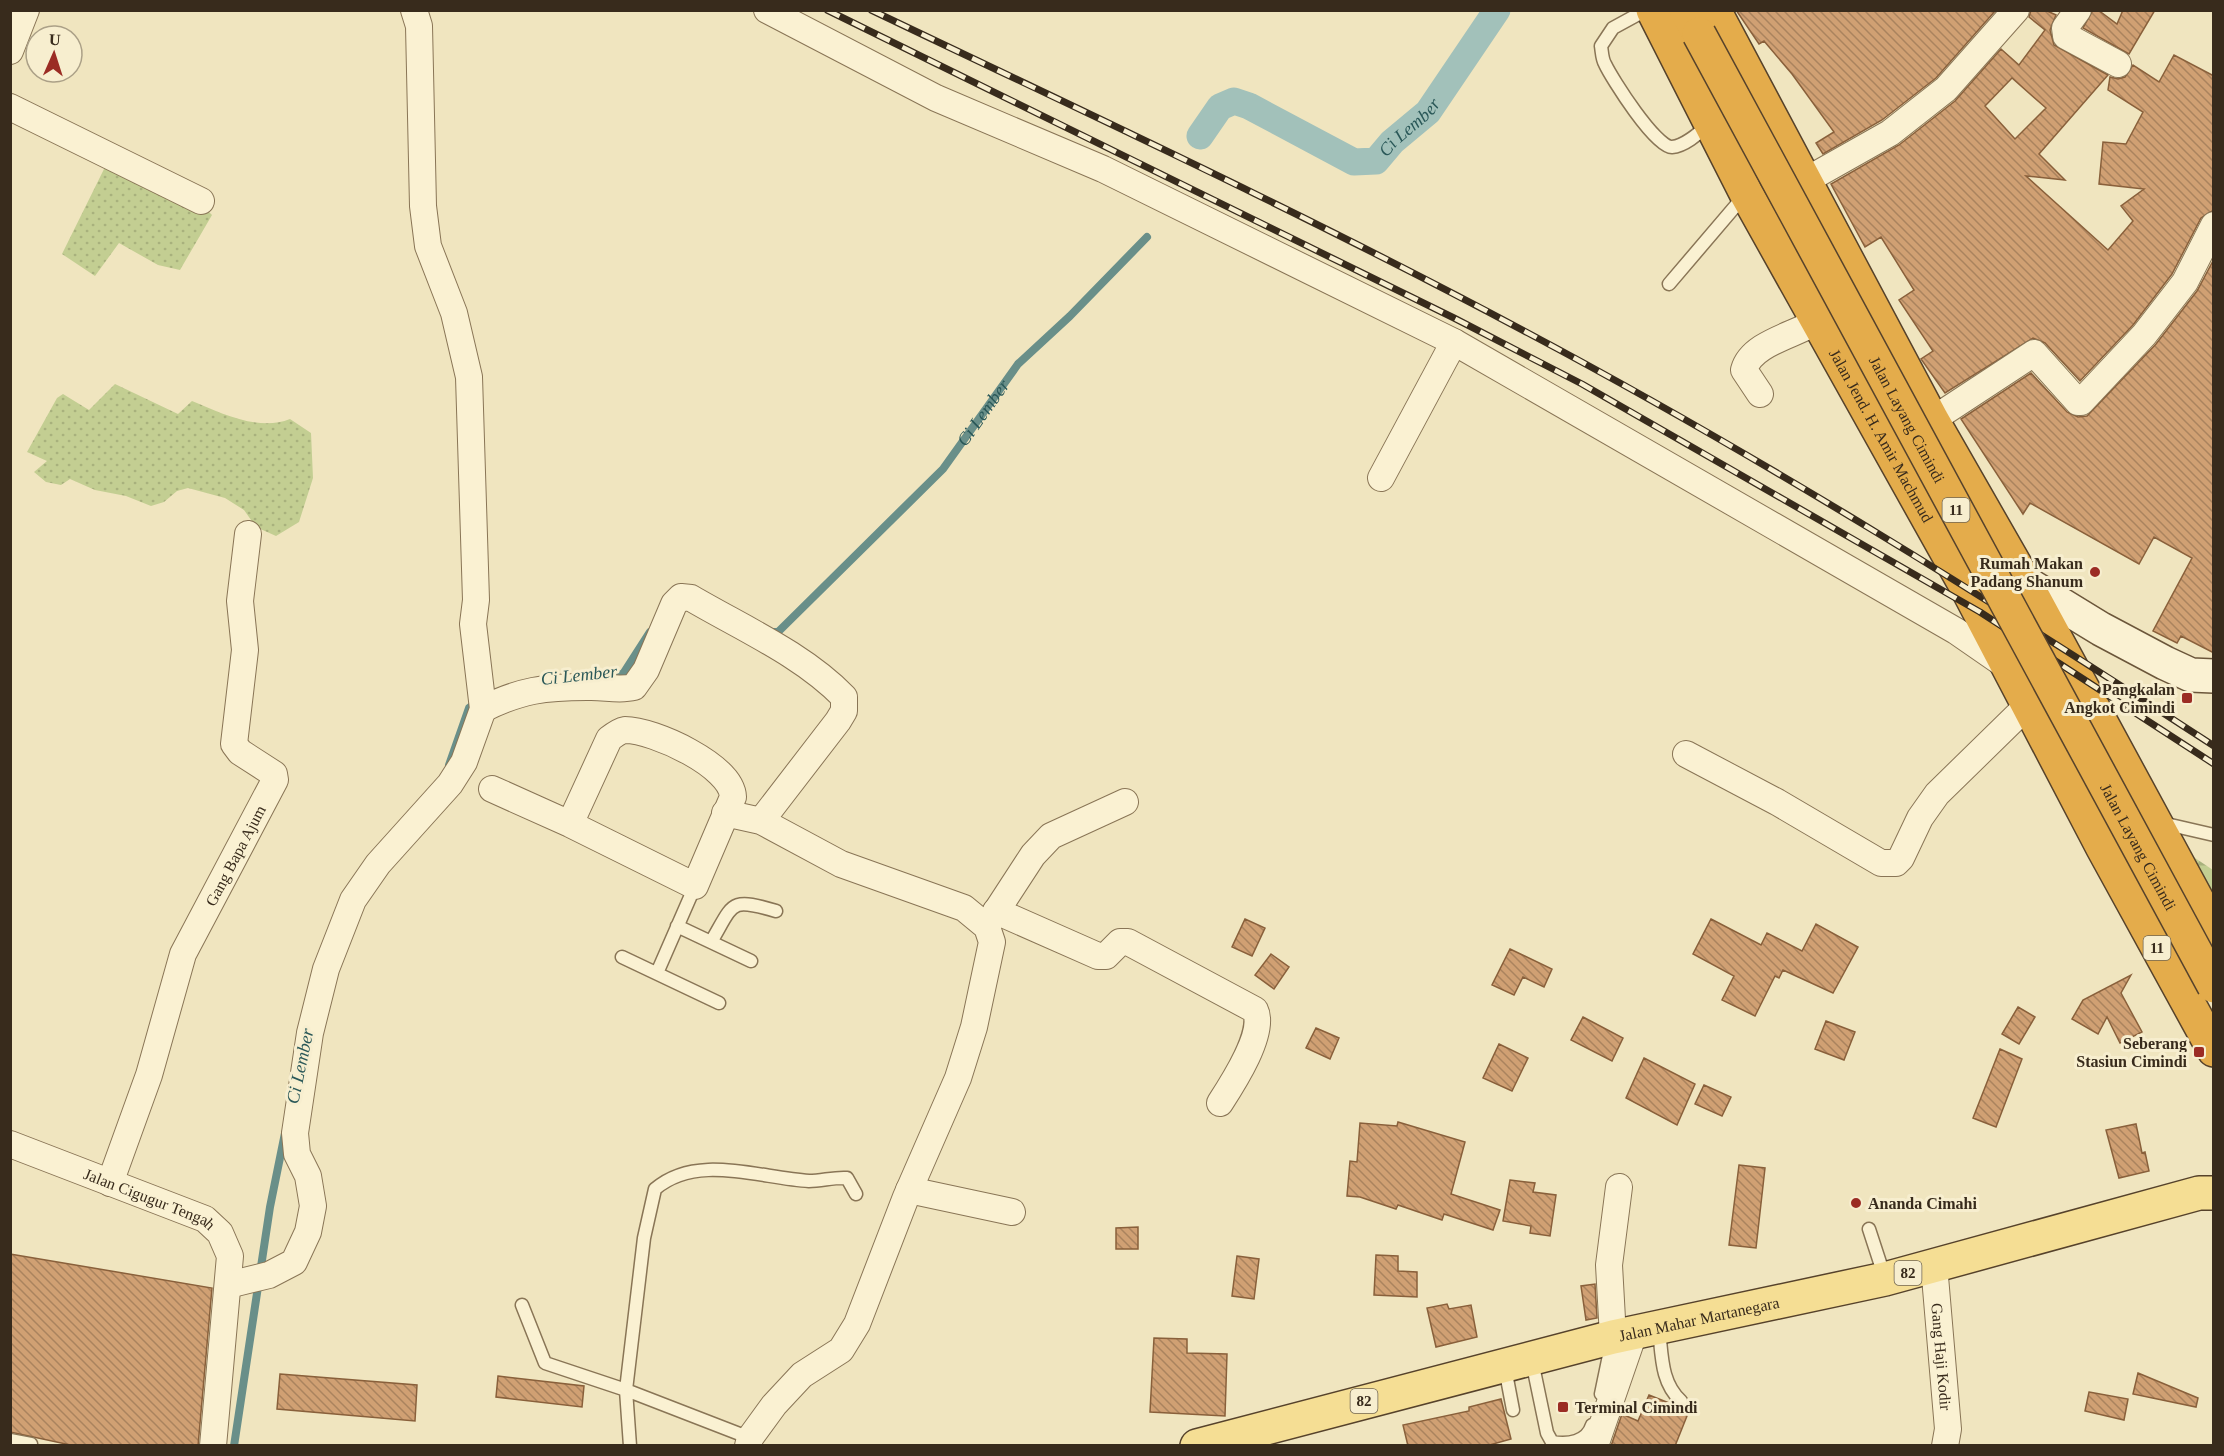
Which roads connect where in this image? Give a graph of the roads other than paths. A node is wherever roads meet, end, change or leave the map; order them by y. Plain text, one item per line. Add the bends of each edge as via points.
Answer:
1 (26, 10) edge
2 (414, 10) edge
3 (767, 10) edge
4 (1646, 10) edge
5 (1653, 10) edge
6 (2016, 10) edge
7 (2078, 10) edge
8 (1700, 18) edge
9 (10, 51) edge
10 (2118, 64) dead end
11 (10, 107) edge
12 (1709, 124) junction
13 (1805, 181) junction
14 (1746, 193) junction
15 (201, 201) dead end
16 (2214, 225) edge
17 (1669, 284) dead end
18 (1817, 321) junction
19 (1454, 342) junction
20 (1760, 394) dead end
21 (1932, 420) junction
22 (1887, 447) junction
23 (1381, 477) dead end
24 (1920, 505) junction
25 (248, 534) dead end
26 (2026, 584) junction
27 (2008, 667) junction
28 (2214, 676) edge
29 (481, 698) junction
30 (2027, 706) junction
31 (1686, 754) dead end
32 (492, 789) dead end
33 (1125, 802) dead end
34 (725, 813) junction
35 (761, 821) junction
36 (2154, 822) junction
37 (570, 824) junction
38 (2214, 835) edge
39 (2103, 848) junction
40 (695, 886) junction
41 (776, 911) dead end
42 (991, 919) junction
43 (677, 926) junction
44 (2214, 931) edge
45 (711, 942) junction
46 (622, 957) dead end
47 (751, 961) dead end
48 (657, 973) junction
49 (2214, 986) edge
50 (719, 1003) dead end
51 (2214, 1050) edge
52 (1221, 1103) dead end
53 (10, 1144) edge
54 (111, 1183) junction
55 (1619, 1187) dead end
56 (2209, 1187) edge
57 (909, 1190) junction
58 (856, 1194) dead end
59 (1012, 1212) dead end
60 (1869, 1229) dead end
61 (1934, 1265) junction
62 (1885, 1279) junction
63 (248, 1280) junction
64 (522, 1305) dead end
65 (1635, 1333) junction
66 (1518, 1361) junction
67 (626, 1390) junction
68 (1681, 1401) dead end
69 (1513, 1410) dead end
70 (10, 1440) edge
71 (749, 1442) edge
72 (31, 1444) dead end
73 (213, 1446) edge
74 (630, 1446) edge
75 (1197, 1446) edge
76 (1595, 1446) edge
77 (1945, 1446) edge

1 - 9 street
2 - 29 street via 419,26 423,207 428,246 454,313 469,377 476,600 473,624
3 - 19 street via 936,98 1103,169
4 - 12 lane via 1613,28 1601,46 1603,62 1664,145 1673,147 1691,139
5 - 12 highway, Jalan Jend. H. Amir Machmud / 11
6 - 13 street via 1946,89 1890,133
7 - 10 street via 2065,28 2066,36
8 - 13 highway, 11
8 - 49 highway, Jalan Layang Cimindi / 11, bridge
11 - 15 street
12 - 14 highway, Jalan Jend. H. Amir Machmud / 11
13 - 21 highway, 11
14 - 17 lane
14 - 18 highway, Jalan Jend. H. Amir Machmud / 11
16 - 21 street via 2185,282 2144,336 2080,404 2034,353
18 - 20 street via 1766,346 1747,361 1744,370
18 - 22 highway, Jalan Jend. H. Amir Machmud / 11
19 - 23 street
19 - 27 street via 1956,631
21 - 22 highway
21 - 26 highway, 11
22 - 24 highway, Jalan Jend. H. Amir Machmud / 11
24 - 26 main road
24 - 27 highway, Jalan Jend. H. Amir Machmud / 11
25 - 54 street, Gang Bapa Ajum via 240,601 245,650 234,744 274,774 275,780 183,954 150,1075
26 - 28 main road via 2174,667 2191,675
26 - 36 highway, 11
27 - 30 highway, Jalan Jend. H. Amir Machmud / 11
29 - 35 street via 542,689 634,687 646,670 674,604 681,597 690,598 799,661 844,697 838,721
29 - 63 street via 464,762 450,784 378,864 353,900 326,969 310,1033 295,1133 297,1154 308,1176 313,1206 308,1232 294,1262
30 - 31 street via 1937,794 1920,818 1901,858 1889,864
30 - 39 highway, Jalan Jend. H. Amir Machmud / 11
32 - 37 street
33 - 42 street via 1051,836 1033,855
34 - 35 street
34 - 37 street via 734,797 733,786 717,768 660,737 627,730 609,739
34 - 40 street
35 - 42 street via 841,864
36 - 38 lane
36 - 39 highway
36 - 44 highway, 11
37 - 40 street
39 - 51 highway, Jalan Jend. H. Amir Machmud / 11
40 - 43 lane
41 - 45 lane via 738,903
42 - 52 street via 1098,956 1106,956 1120,942 1128,942 1255,1010 1259,1026
42 - 57 street via 992,942 974,1027 958,1078
43 - 45 lane
43 - 48 lane
45 - 47 lane
46 - 48 lane
48 - 50 lane
53 - 54 street, Jalan Cigugur Tengah
54 - 63 street, Jalan Cigugur Tengah via 205,1219 220,1233 230,1256
55 - 65 street via 1609,1264
56 - 61 main road, Jalan Mahar Martanegara / 82
57 - 59 street
57 - 71 street via 857,1324 841,1350 802,1376 774,1405
58 - 67 lane via 847,1178 768,1178 725,1169 676,1174 655,1189 644,1238
60 - 62 lane
61 - 62 main road, Jalan Mahar Martanegara / 82
61 - 77 street, Gang Haji Kodir via 1947,1407
62 - 65 main road, Jalan Mahar Martanegara / 82
63 - 73 street, Jalan Cigugur Tengah
64 - 67 lane via 545,1363
65 - 66 main road, Jalan Mahar Martanegara / 82
65 - 66 lane via 1590,1432 1570,1443 1552,1442
65 - 68 lane via 1664,1372 1669,1390
65 - 76 street
66 - 69 lane
66 - 75 main road, Jalan Mahar Martanegara / 82
67 - 71 lane
67 - 74 lane
70 - 72 lane

